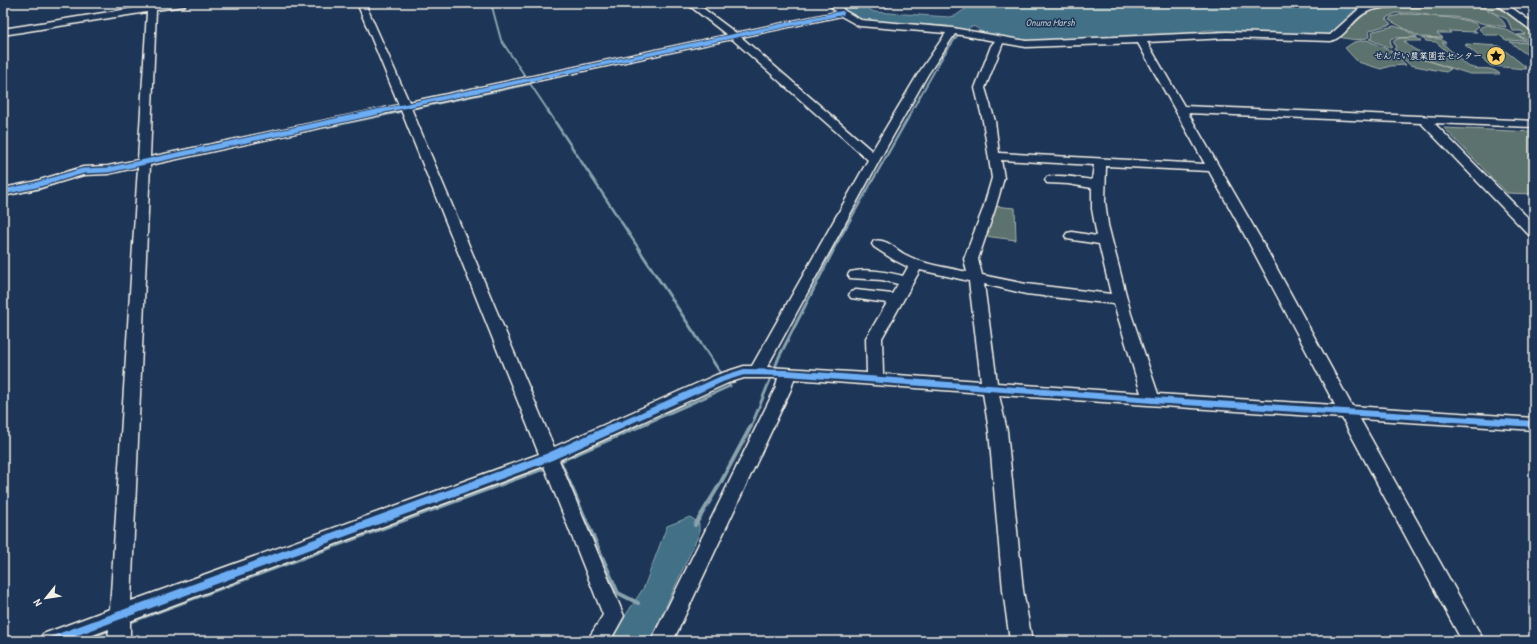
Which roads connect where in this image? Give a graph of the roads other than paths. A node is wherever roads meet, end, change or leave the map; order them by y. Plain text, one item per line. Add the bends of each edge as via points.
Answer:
1 (184, 3) edge
2 (361, 3) edge
3 (690, 3) edge
4 (832, 3) edge
5 (1453, 3) edge
6 (1499, 3) edge
7 (152, 6) edge
8 (842, 13) junction
9 (1534, 28) edge
10 (3, 32) edge
11 (957, 32) junction
12 (734, 36) junction
13 (1001, 39) junction
14 (1141, 40) junction
15 (405, 106) junction
16 (1181, 109) junction
17 (1425, 120) junction
18 (1534, 124) edge
19 (994, 156) junction
20 (874, 160) junction
21 (1100, 161) junction
22 (143, 162) junction
23 (1214, 168) junction
24 (1051, 180) dead end
25 (1098, 185) junction
26 (3, 192) edge
27 (1534, 232) edge
28 (1072, 236) dead end
29 (1106, 241) junction
30 (879, 244) dead end
31 (916, 265) junction
32 (855, 275) dead end
33 (975, 278) junction
34 (906, 281) junction
35 (856, 295) dead end
36 (896, 299) junction
37 (1119, 300) junction
38 (771, 372) junction
39 (875, 379) junction
40 (990, 388) junction
41 (1152, 400) junction
42 (1347, 412) junction
43 (1534, 424) edge
44 (548, 457) junction
45 (121, 615) junction
46 (50, 641) edge
47 (119, 641) edge
48 (598, 641) edge
49 (662, 641) edge
50 (1021, 641) edge
51 (1473, 641) edge

1 - 7 street
2 - 15 street
3 - 12 street
4 - 8 street
5 - 14 street via 1388,5 1363,10 1331,38 1227,35
6 - 9 street
7 - 10 street
7 - 22 street
8 - 11 street via 852,20 867,24
8 - 12 street
11 - 13 street
11 - 20 street via 935,55
12 - 15 street
12 - 20 street
13 - 14 street via 1026,44
13 - 19 street via 980,88 989,121
14 - 16 street
15 - 22 street
15 - 44 street
16 - 17 street
16 - 23 street
17 - 18 street
17 - 27 street
19 - 21 street
19 - 33 street via 998,178 971,259
20 - 38 street via 820,254
21 - 23 street
21 - 25 street
22 - 26 street via 108,170 83,171
22 - 45 street
23 - 42 street
24 - 25 street
25 - 29 street via 1101,224
28 - 29 street
29 - 37 street
30 - 31 street
31 - 33 street
31 - 34 street
32 - 34 street via 882,276
33 - 37 street via 1026,289
33 - 40 street
34 - 36 street
35 - 36 street
36 - 39 street via 874,338
37 - 41 street
38 - 39 street
38 - 44 street via 744,372 725,377
38 - 49 street via 783,389
39 - 40 street
40 - 41 street
40 - 50 street via 998,431
41 - 42 street
42 - 43 street
42 - 51 street
44 - 45 street
44 - 48 street via 614,616
45 - 46 street
45 - 47 street

